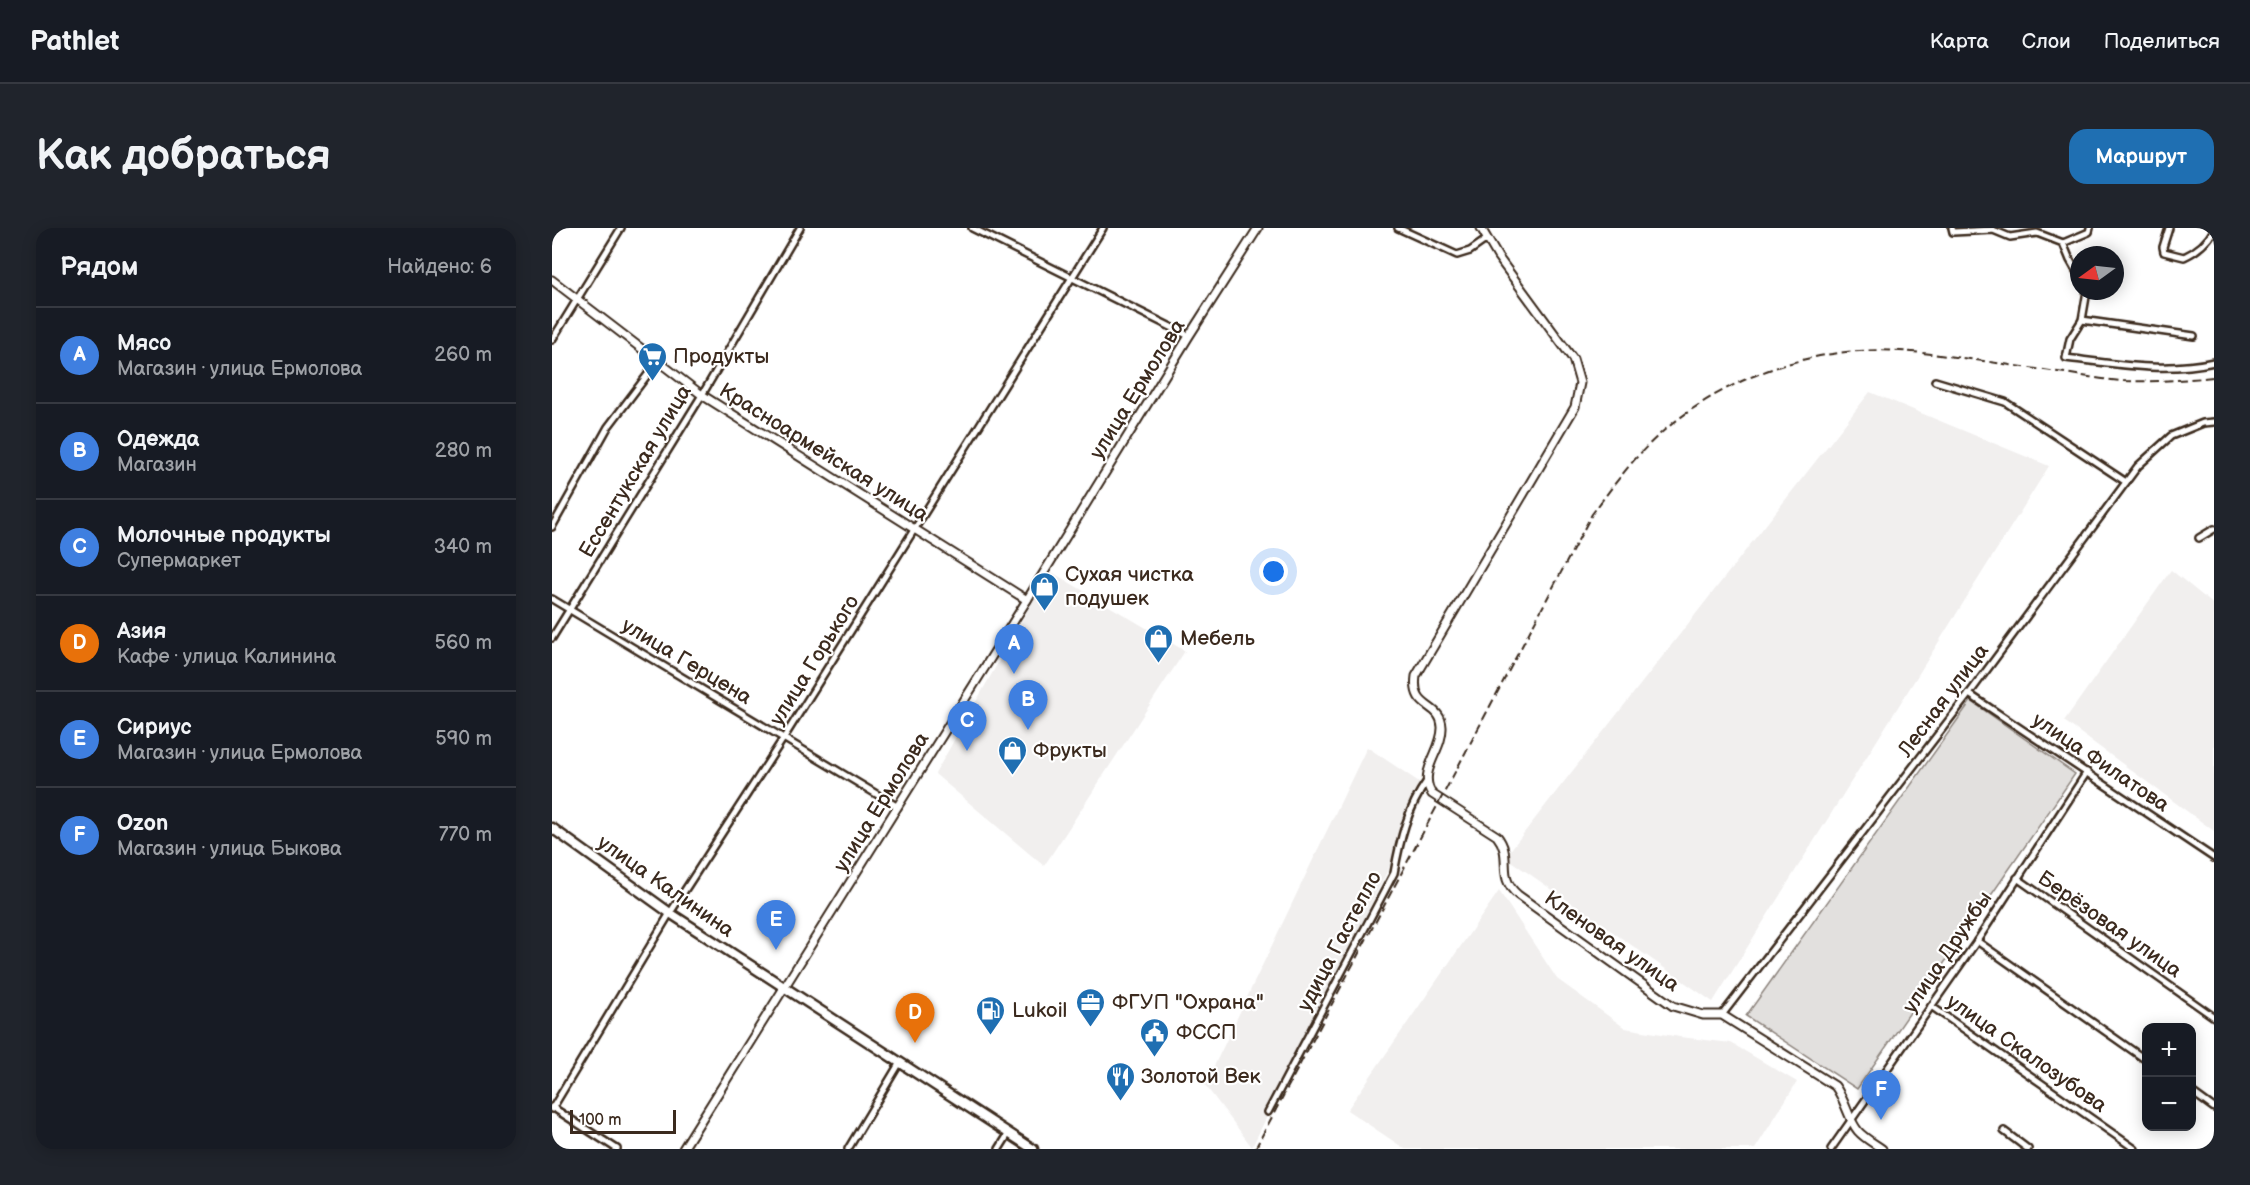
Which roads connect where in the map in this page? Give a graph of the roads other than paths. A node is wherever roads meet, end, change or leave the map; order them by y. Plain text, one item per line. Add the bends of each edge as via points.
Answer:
1 (621, 228) edge
2 (800, 228) edge
3 (972, 228) edge
4 (1103, 228) edge
5 (1258, 228) edge
6 (1398, 228) edge
7 (1481, 228) edge
8 (1952, 228) edge
9 (2090, 228) edge
10 (2169, 228) edge
11 (2214, 230) edge
12 (1487, 239) junction
13 (2063, 243) junction
14 (2070, 260) edge
15 (1072, 278) junction
16 (552, 280) edge
17 (577, 297) junction
18 (2085, 300) edge
19 (2082, 320) junction
20 (1189, 336) junction
21 (2193, 336) dead end
22 (552, 340) edge
23 (658, 361) junction
24 (2214, 362) edge
25 (1935, 381) dead end
26 (702, 395) junction
27 (2214, 422) edge
28 (2126, 483) junction
29 (552, 527) edge
30 (915, 529) junction
31 (2214, 529) edge
32 (2199, 538) dead end
33 (552, 599) edge
34 (1026, 600) junction
35 (570, 610) junction
36 (552, 638) edge
37 (1969, 694) junction
38 (783, 739) junction
39 (2087, 772) junction
40 (1427, 781) junction
41 (897, 807) junction
42 (552, 828) edge
43 (2214, 858) edge
44 (2017, 878) junction
45 (670, 912) junction
46 (1977, 941) junction
47 (783, 988) junction
48 (1931, 1006) junction
49 (1722, 1015) junction
50 (2214, 1017) edge
51 (2142, 1057) edge
52 (899, 1064) junction
53 (2196, 1095) edge
54 (552, 1108) edge
55 (2214, 1108) edge
56 (1268, 1112) dead end
57 (1851, 1120) junction
58 (2004, 1131) dead end
59 (1009, 1133) junction
60 (617, 1149) edge
61 (683, 1149) edge
62 (848, 1149) edge
63 (999, 1149) edge
64 (1033, 1149) edge
65 (1831, 1149) edge
66 (1882, 1149) edge
67 (2028, 1149) edge
68 (2135, 1149) edge

1 - 17 street
2 - 26 street, Ессентукская улица
3 - 15 street
4 - 15 street, улица Горького
5 - 20 street, улица Ермолова
6 - 12 street via 1458,255
7 - 12 street
8 - 13 street via 1953,232 1993,230 2010,237 2037,234
9 - 13 street via 2089,232
10 - 11 street via 2164,252 2184,257 2209,240
12 - 40 street via 1573,359 1580,383 1575,407 1416,676 1417,696 1438,715 1442,725
13 - 14 street
15 - 20 street
15 - 30 street, улица Горького
16 - 17 street, Красноармейская улица
17 - 22 street
17 - 23 street, Красноармейская улица
18 - 19 street
19 - 21 street
19 - 24 street via 2070,339 2066,358 2138,368
20 - 34 street, улица Ермолова
23 - 26 street, Красноармейская улица
23 - 29 street via 619,410
25 - 28 street via 2005,402
26 - 30 street, Красноармейская улица
26 - 35 street, Ессентукская улица
27 - 28 street, Лесная улица via 2171,436 2138,466
28 - 37 street, Лесная улица
30 - 34 street, Красноармейская улица
30 - 38 street, улица Горького
31 - 32 street
33 - 35 street, улица Герцена
34 - 41 street, улица Ермолова
35 - 36 street, Ессентукская улица
35 - 38 street, улица Герцена
37 - 39 street, улица Филатова
37 - 49 street, Лесная улица
38 - 41 street, улица Герцена
38 - 45 street, улица Горького
39 - 43 street, улица Филатова
39 - 44 street, улица Дружбы
40 - 49 street, Кленовая улица via 1432,794 1504,844 1510,889 1673,1006 1702,1015
40 - 56 street, удица Гастелло via 1415,798 1400,836 1394,873
41 - 47 street, улица Ермолова
42 - 45 main road, улица Калинина
44 - 46 street, улица Дружбы
44 - 50 street, Берёзовая улица
45 - 47 main road, улица Калинина
45 - 54 street, улица Горького
46 - 48 street, улица Дружбы
46 - 51 street
47 - 52 main road, улица Калинина
47 - 61 street, улица Ермолова
48 - 57 street, улица Дружбы
48 - 68 street, улица Скалозубова
49 - 57 street, Кленовая улица via 1835,1086
52 - 59 main road, улица Калинина
52 - 62 street
53 - 55 street
54 - 60 street
57 - 65 street, улица Дружбы
57 - 66 street, Кленовая улица via 1858,1132
58 - 67 street
59 - 63 street
59 - 64 main road, улица Калинина

